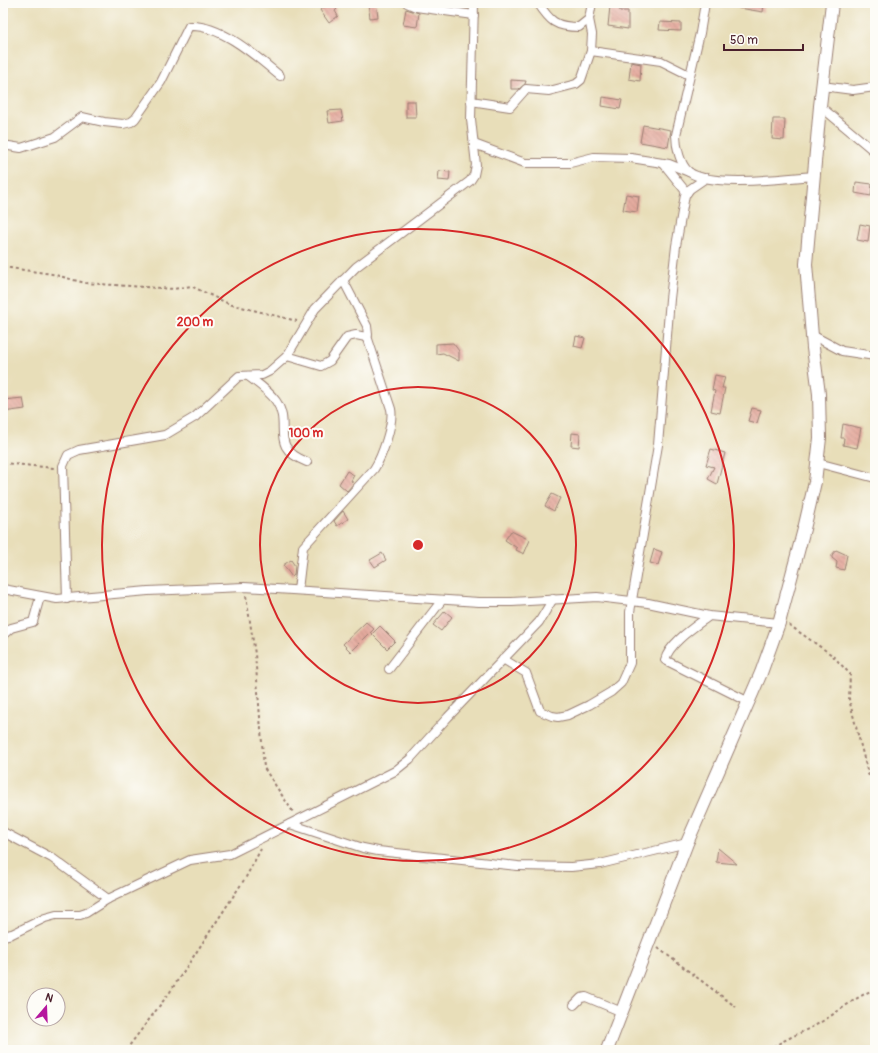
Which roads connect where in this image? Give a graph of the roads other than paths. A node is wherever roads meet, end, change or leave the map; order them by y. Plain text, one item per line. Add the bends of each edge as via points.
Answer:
1 (407, 3) edge
2 (474, 3) edge
3 (538, 3) edge
4 (592, 3) edge
5 (705, 3) edge
6 (832, 3) edge
7 (474, 15) junction
8 (589, 19) junction
9 (591, 51) junction
10 (280, 76) dead end
11 (689, 76) junction
12 (822, 86) junction
13 (875, 88) edge
14 (471, 101) junction
15 (820, 106) junction
16 (474, 144) junction
17 (3, 145) edge
18 (875, 152) edge
19 (663, 163) junction
20 (691, 173) junction
21 (815, 176) junction
22 (706, 178) junction
23 (686, 192) junction
24 (343, 280) junction
25 (367, 336) junction
26 (812, 336) junction
27 (287, 356) junction
28 (875, 356) edge
29 (248, 376) junction
30 (307, 462) dead end
31 (818, 463) junction
32 (875, 478) edge
33 (3, 589) edge
34 (298, 590) junction
35 (40, 597) junction
36 (67, 599) junction
37 (553, 599) junction
38 (442, 600) junction
39 (633, 601) junction
40 (710, 616) junction
41 (779, 621) junction
42 (3, 634) edge
43 (503, 659) junction
44 (388, 669) dead end
45 (749, 702) junction
46 (294, 822) junction
47 (3, 832) edge
48 (688, 843) junction
49 (108, 899) junction
50 (3, 936) edge
51 (574, 1005) dead end
52 (622, 1012) junction
53 (607, 1050) edge

1 - 7 street via 416,8
2 - 7 street
3 - 8 street via 552,22 579,27
4 - 8 street
5 - 11 street
6 - 12 street
7 - 14 street
8 - 9 street via 592,34
9 - 11 street via 660,61
9 - 14 street via 578,83 549,91 526,89 510,107
10 - 17 street via 239,43 215,32 188,26 161,82 131,122 104,122 82,117 55,137 21,148
11 - 20 street via 676,141 685,167
12 - 13 street via 853,90
12 - 15 street
14 - 16 street
15 - 18 street
15 - 21 street
16 - 19 street via 525,162 570,163 594,157 631,158
16 - 24 street via 476,170 470,181 371,255
19 - 20 street
19 - 23 street
20 - 22 street
21 - 22 street via 754,180
21 - 26 street via 806,264
22 - 23 street
23 - 39 street via 675,254 658,445
24 - 25 street via 369,330
24 - 27 street via 315,308
25 - 27 street via 347,337 330,361 321,366
25 - 34 street via 392,419 378,463 303,547
26 - 28 street via 842,351
26 - 31 street via 819,394
27 - 29 street via 265,373
29 - 30 street via 276,401 281,415 285,447 294,457
29 - 36 street via 236,378 201,412 177,429 154,438 72,452 65,459 63,469
31 - 32 street
31 - 41 street via 804,529
33 - 35 street
34 - 36 street via 244,587 148,591
34 - 38 street
35 - 36 street
35 - 42 street via 33,622 11,628
37 - 38 street via 512,602
37 - 39 street via 597,597
37 - 43 street via 539,622
38 - 44 street
39 - 40 street
39 - 43 street via 630,622 631,652 627,674 611,692 568,715 552,716 540,711 526,673
40 - 41 street
40 - 45 street via 679,639 665,660
41 - 45 street
43 - 46 street via 406,763 365,787
45 - 48 street
46 - 48 street via 378,851 518,866 571,867 600,864
46 - 49 street via 230,854 182,862
47 - 49 street via 52,858
48 - 52 street
49 - 50 street via 86,913 45,918
51 - 52 street via 586,997
52 - 53 street

